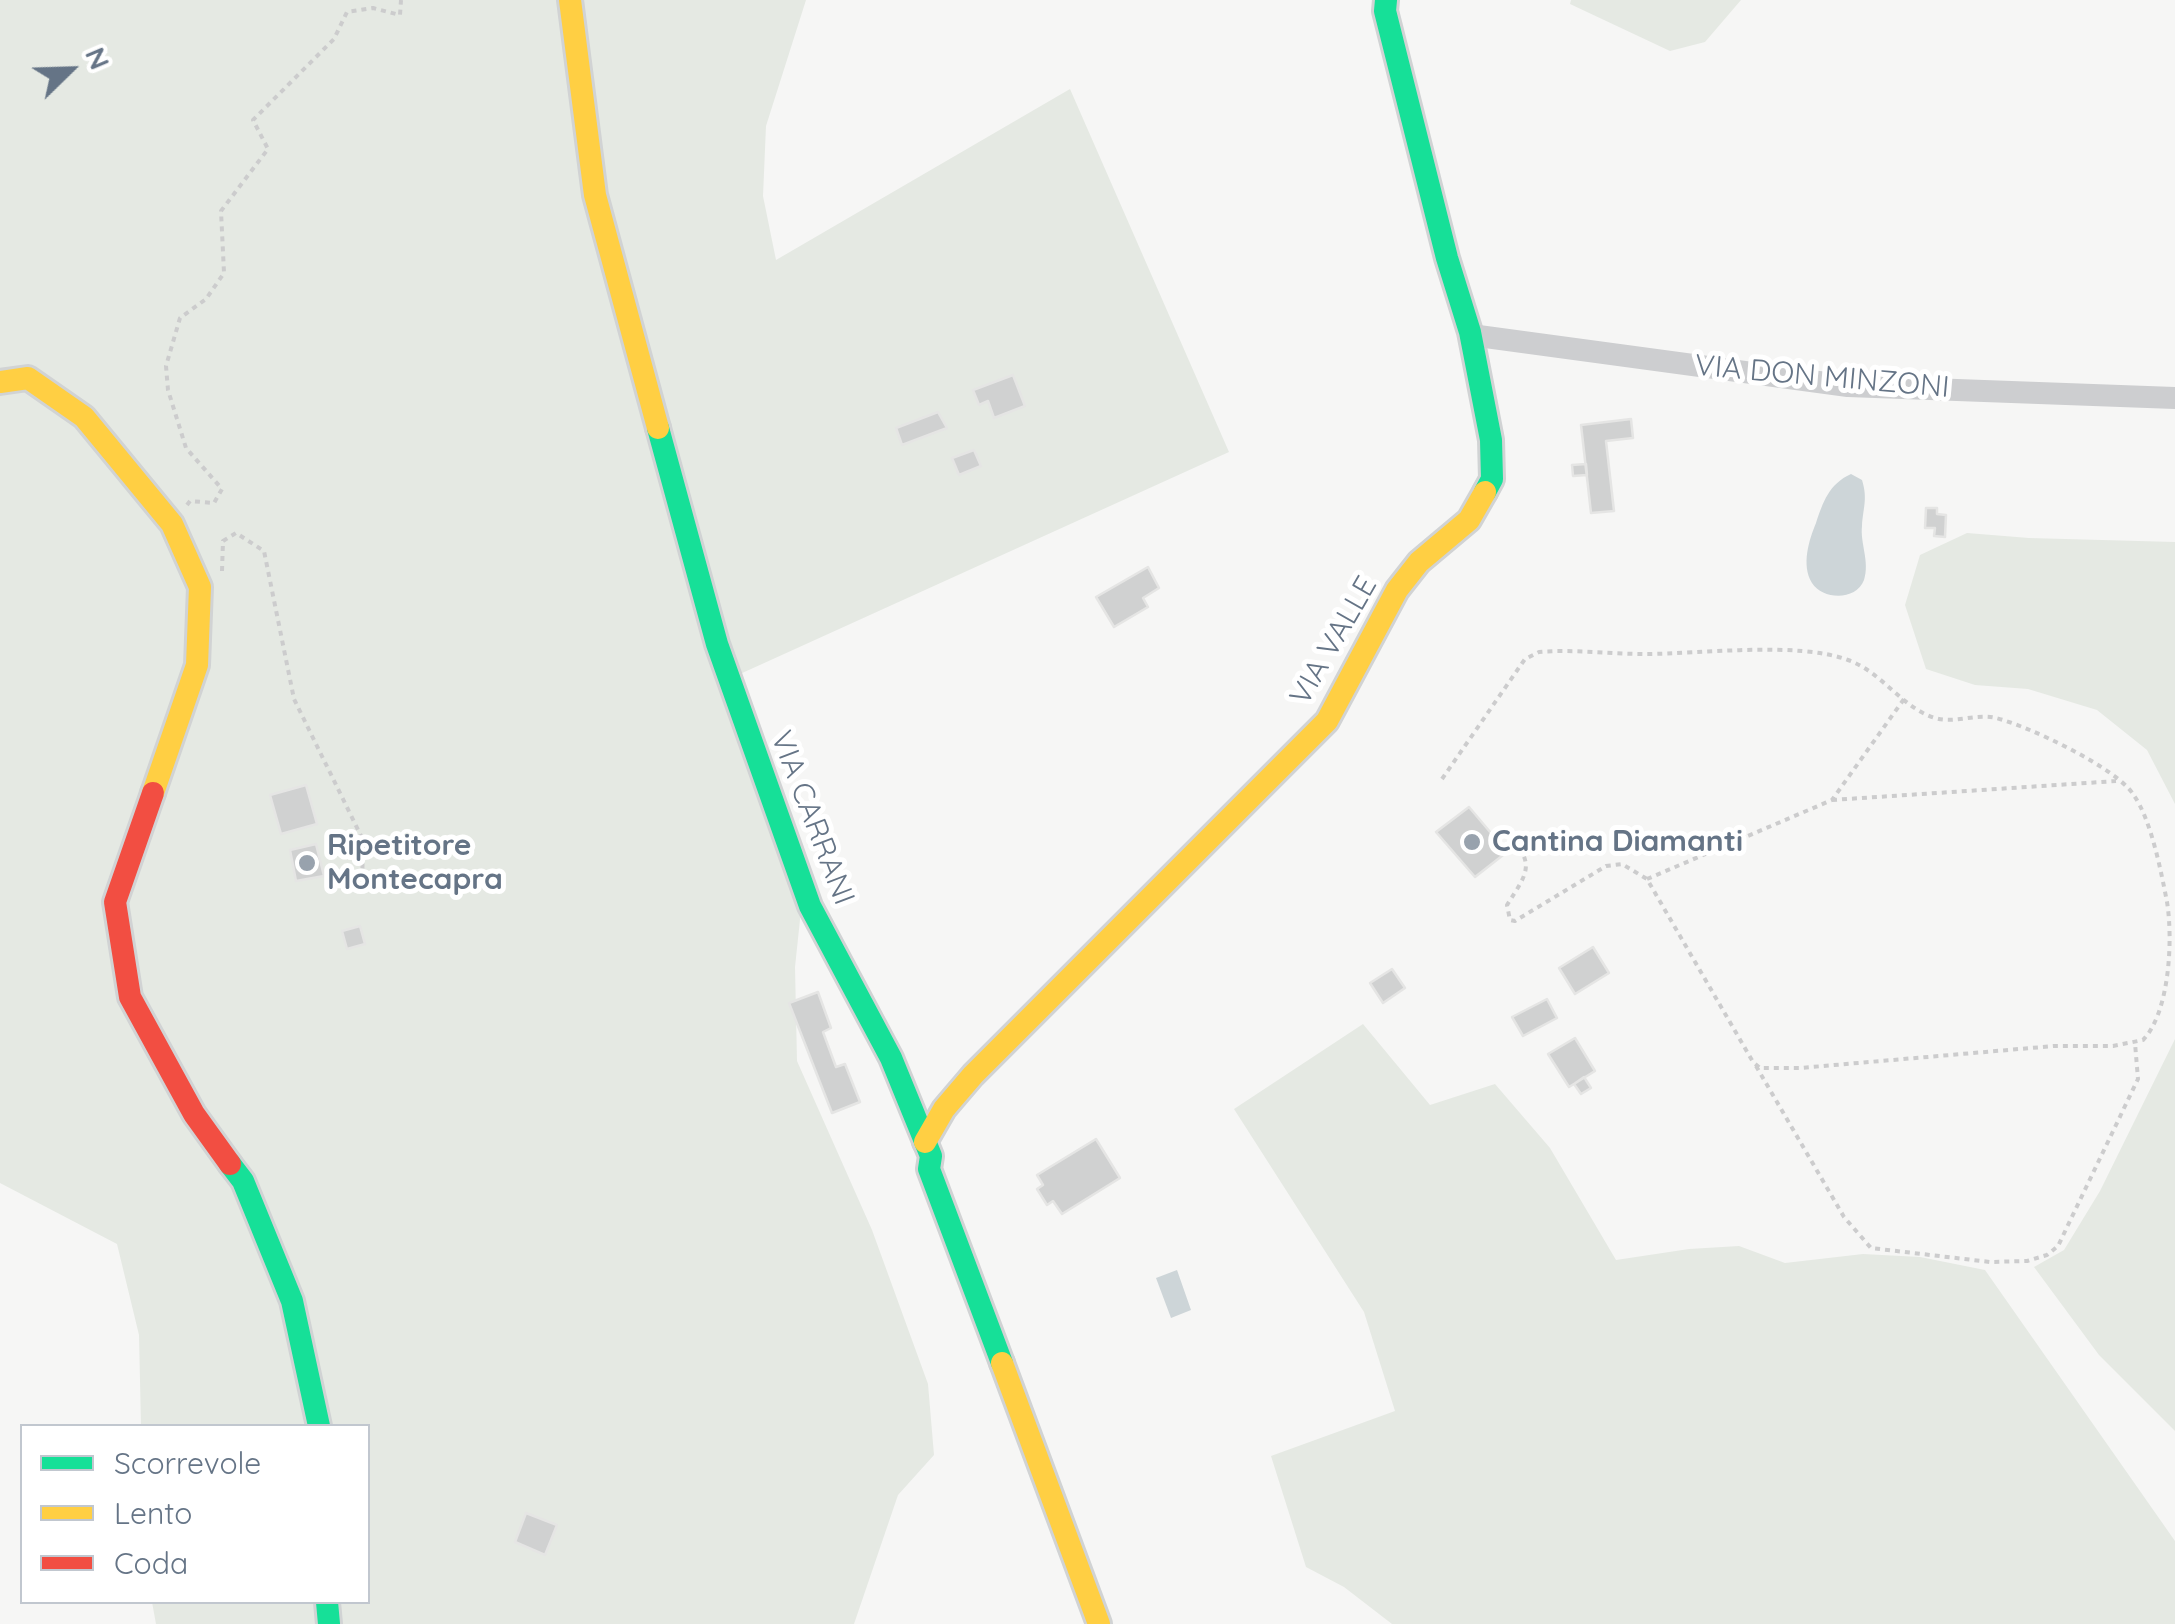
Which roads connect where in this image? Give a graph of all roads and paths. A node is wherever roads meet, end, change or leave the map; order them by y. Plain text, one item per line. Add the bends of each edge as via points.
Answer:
1 (401, 0) edge
2 (570, 0) edge
3 (1386, 0) edge
4 (1471, 336) junction
5 (0, 382) edge
6 (2175, 398) edge
7 (164, 515) junction
8 (222, 582) dead end
9 (1904, 699) junction
10 (1442, 778) dead end
11 (2120, 781) junction
12 (1832, 800) junction
13 (1507, 834) dead end
14 (1647, 879) junction
15 (362, 890) dead end
16 (2135, 1043) junction
17 (1754, 1062) junction
18 (925, 1142) junction
19 (319, 1424) edge
20 (1099, 1624) edge

1 - 7 path via 400,15 373,8 347,12 334,39 252,120 268,149 220,211 224,273 206,299 180,318 166,366 186,448 222,490 214,504 190,501
2 - 18 street, VIA CARRANI via 595,196 717,644 810,906 891,1058
3 - 4 street, VIA VALLE
4 - 6 street, VIA DON MINZONI via 1848,386
4 - 18 street, VIA VALLE via 1492,480 1469,520 1397,590 1326,721 973,1075
5 - 7 street via 28,378 84,416
7 - 19 street via 200,587 198,662 115,902 130,997 194,1114 244,1181 292,1301
8 - 15 path via 224,540 236,533 264,551 294,699 363,840
9 - 10 path via 1867,668 1814,651 1539,652 1525,659
9 - 11 path via 1940,720 1987,716 2035,732
9 - 12 path
11 - 12 path
11 - 16 path via 2142,809 2164,884 2170,937 2158,1014
12 - 14 path
13 - 14 path via 1527,866 1507,904 1510,920 1616,863
14 - 17 path
16 - 17 path via 1800,1068 1760,1068
16 - 17 path via 2138,1079 2058,1246 2027,1260 1990,1262 1871,1248 1844,1217
18 - 20 street, VIA CARRANI via 968,1278

